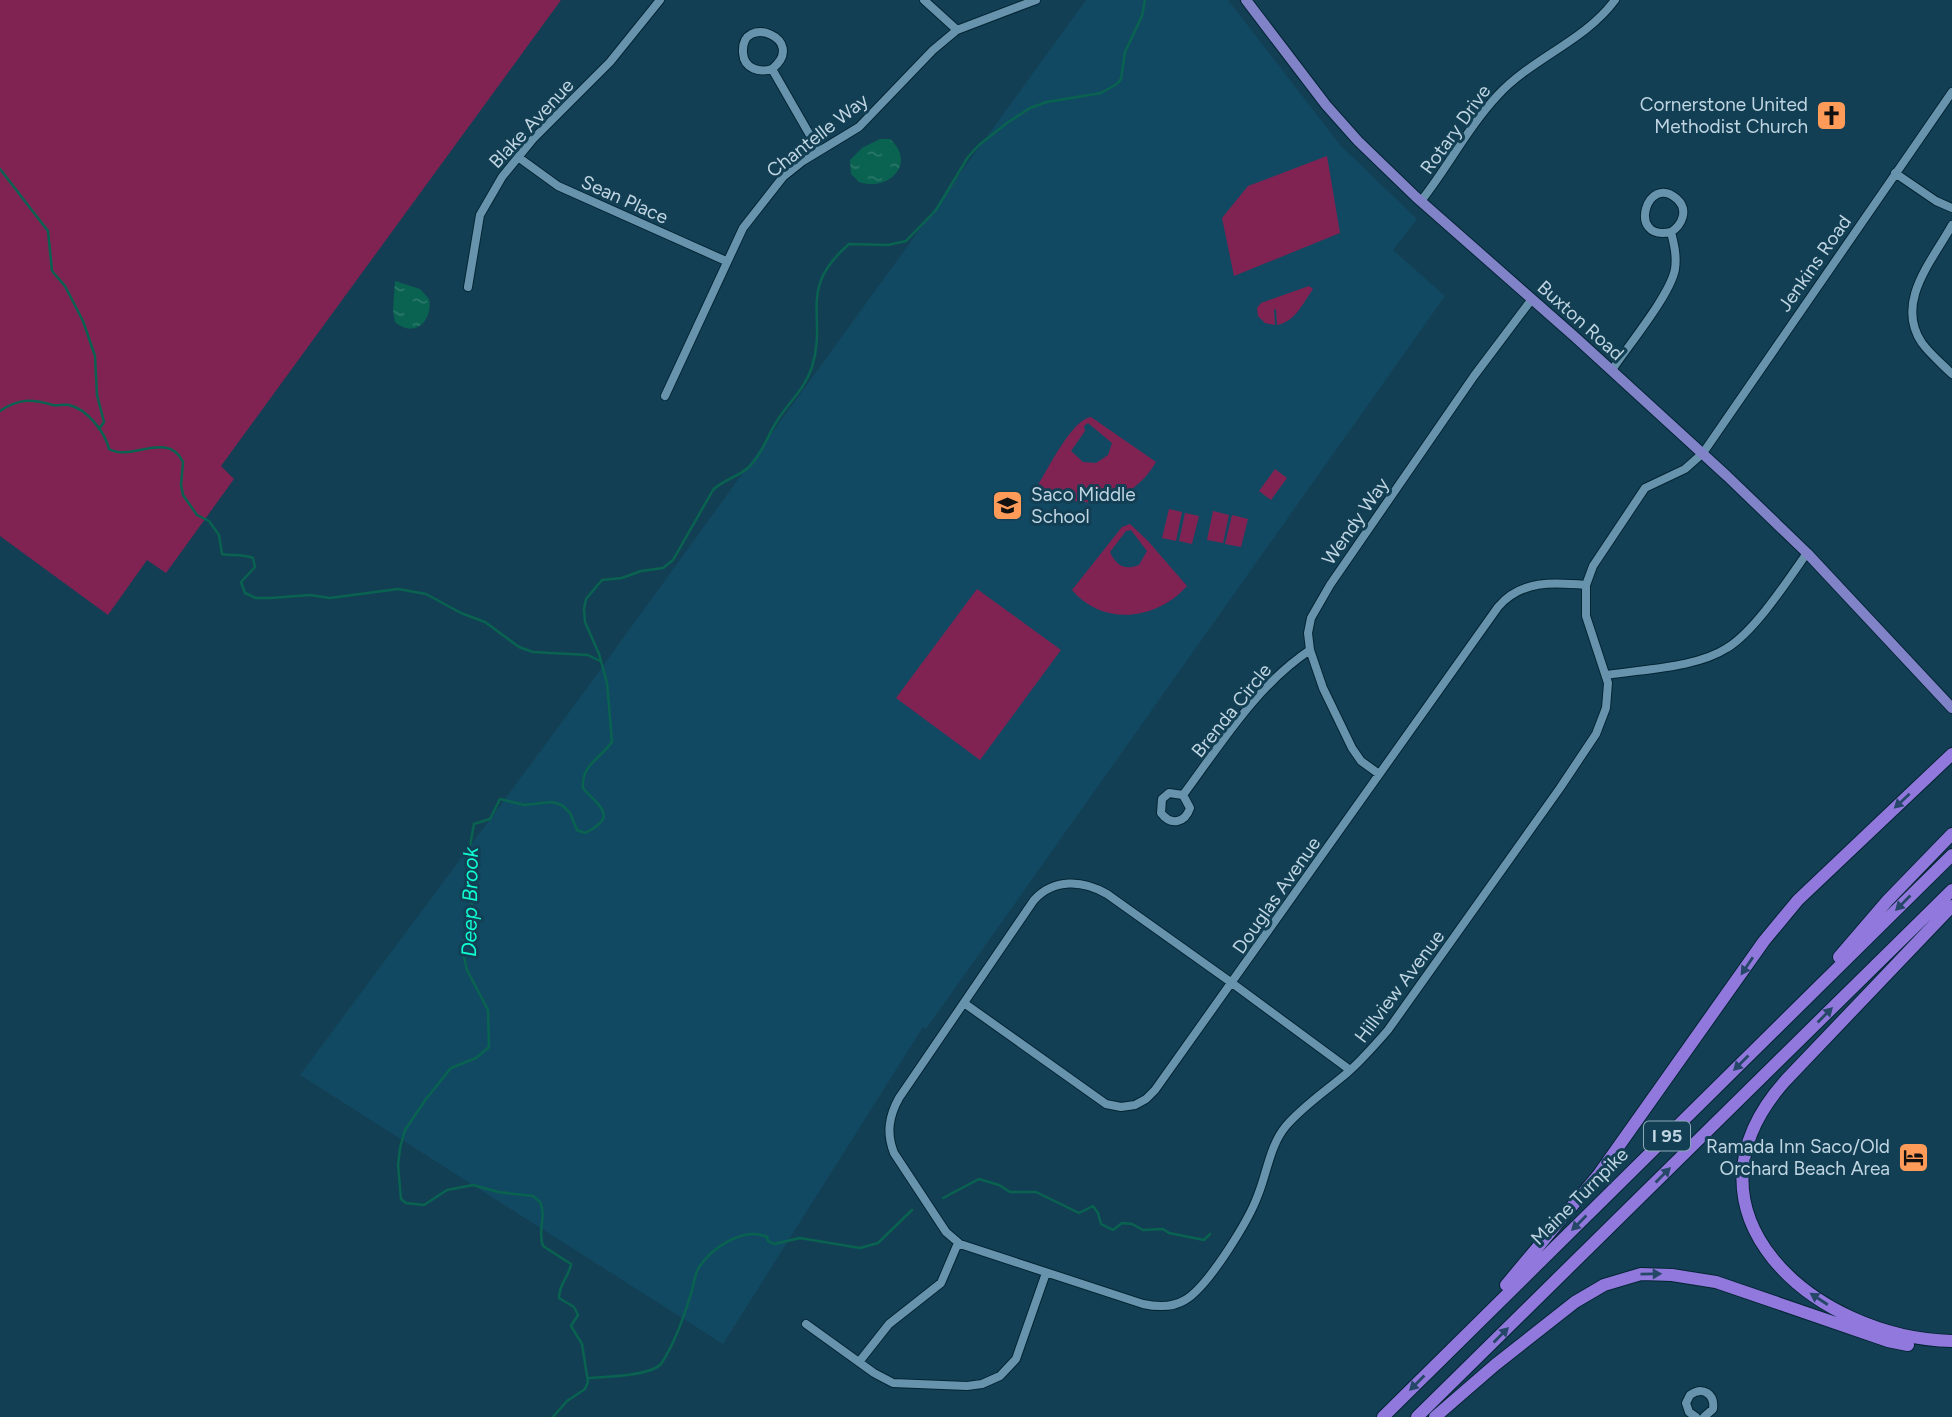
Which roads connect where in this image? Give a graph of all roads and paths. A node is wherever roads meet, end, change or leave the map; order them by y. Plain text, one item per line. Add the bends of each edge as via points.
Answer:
1 (660, 0) edge
2 (924, 0) edge
3 (1036, 0) edge
4 (1246, 0) edge
5 (1615, 0) edge
6 (957, 30) junction
7 (772, 69) junction
8 (1952, 92) edge
9 (819, 151) junction
10 (518, 157) junction
11 (1895, 173) junction
12 (1421, 201) junction
13 (1952, 208) edge
14 (1952, 225) edge
15 (1671, 232) junction
16 (726, 261) junction
17 (468, 287) dead end
18 (1532, 299) junction
19 (1612, 370) junction
20 (1952, 374) edge
21 (664, 396) dead end
22 (1703, 453) junction
23 (1807, 553) junction
24 (1586, 584) junction
25 (1310, 650) junction
26 (1607, 675) junction
27 (1952, 708) edge
28 (1952, 754) edge
29 (1379, 774) junction
30 (1183, 795) dead end
31 (1952, 834) edge
32 (1952, 855) edge
33 (1952, 890) edge
34 (1952, 906) edge
35 (1232, 983) junction
36 (964, 1003) junction
37 (1784, 1021) junction
38 (1350, 1070) junction
39 (958, 1243) junction
40 (1046, 1273) junction
41 (806, 1324) dead end
42 (1952, 1341) edge
43 (1451, 1349) junction
44 (1952, 1349) edge
45 (859, 1362) junction
46 (1382, 1417) edge
47 (1417, 1417) edge
48 (1434, 1417) edge
49 (1694, 1417) edge
50 (1704, 1417) edge

1 - 10 street, Blake Avenue via 610,62
2 - 6 street
3 - 6 street, Chantelle Way
4 - 12 main road, Buxton Road via 1343,124
5 - 12 street, Rotary Drive via 1597,20 1498,95
6 - 9 street, Chantelle Way via 859,127
7 - 7 street via 782,53 780,41 764,31 751,35 743,45 747,64 759,71
7 - 9 street
8 - 11 street, Jenkins Road
9 - 16 street, Chantelle Way via 793,169 764,199
10 - 16 street, Sean Place via 558,186
10 - 17 street, Blake Avenue via 480,215
11 - 13 street
11 - 22 street, Jenkins Road
12 - 18 main road, Buxton Road
14 - 20 street via 1916,287 1911,313 1920,341
15 - 15 street via 1681,223 1681,204 1671,195 1652,197 1645,207 1645,220 1653,230
15 - 19 street via 1675,272
16 - 21 street, Chantelle Way
18 - 19 main road, Buxton Road
18 - 25 street, Wendy Way via 1330,585 1311,618
19 - 22 main road, Buxton Road
22 - 23 main road, Buxton Road
22 - 24 street, Hillview Avenue via 1685,469 1646,488 1604,548
23 - 26 street via 1758,618 1726,649 1684,663
23 - 27 main road, Buxton Road
24 - 26 street, Hillview Avenue via 1587,622
24 - 29 street, Douglas Avenue via 1537,584 1508,596
25 - 29 street, Wendy Way via 1352,748
25 - 30 street, Brenda Circle via 1257,697
26 - 38 street, Hillview Avenue via 1604,713 1585,752 1388,1030
28 -> 43 highway via 1798,900 1599,1174
29 - 35 street, Douglas Avenue
31 - 37 highway via 1888,900
32 -> 37 highway, Maine Turnpike / I 95
47 -> 33 highway, I 95
42 -> 34 highway via 1910,1338 1874,1327 1806,1290 1761,1245 1743,1186 1747,1145 1764,1106
35 - 36 street via 1101,891 1067,883 1048,888 1034,900
35 - 36 street, Douglas Avenue via 1155,1090 1127,1107 1102,1101
35 - 38 street
36 - 39 street via 892,1109 889,1126 894,1153
37 -> 43 highway, Maine Turnpike / I 95
38 - 40 street, Hillview Avenue via 1285,1128 1252,1210 1209,1276 1187,1299 1175,1305 1152,1306
39 - 40 street, Hillview Avenue
39 - 45 street via 941,1283 898,1316
40 - 45 street via 1016,1359 990,1382 967,1386 893,1383
41 - 45 street
43 -> 46 highway, Maine Turnpike / I 95
48 -> 44 highway via 1566,1308 1604,1285 1641,1275 1716,1282 1888,1341
49 - 50 street via 1687,1408 1688,1398 1701,1391 1713,1400 1713,1409

